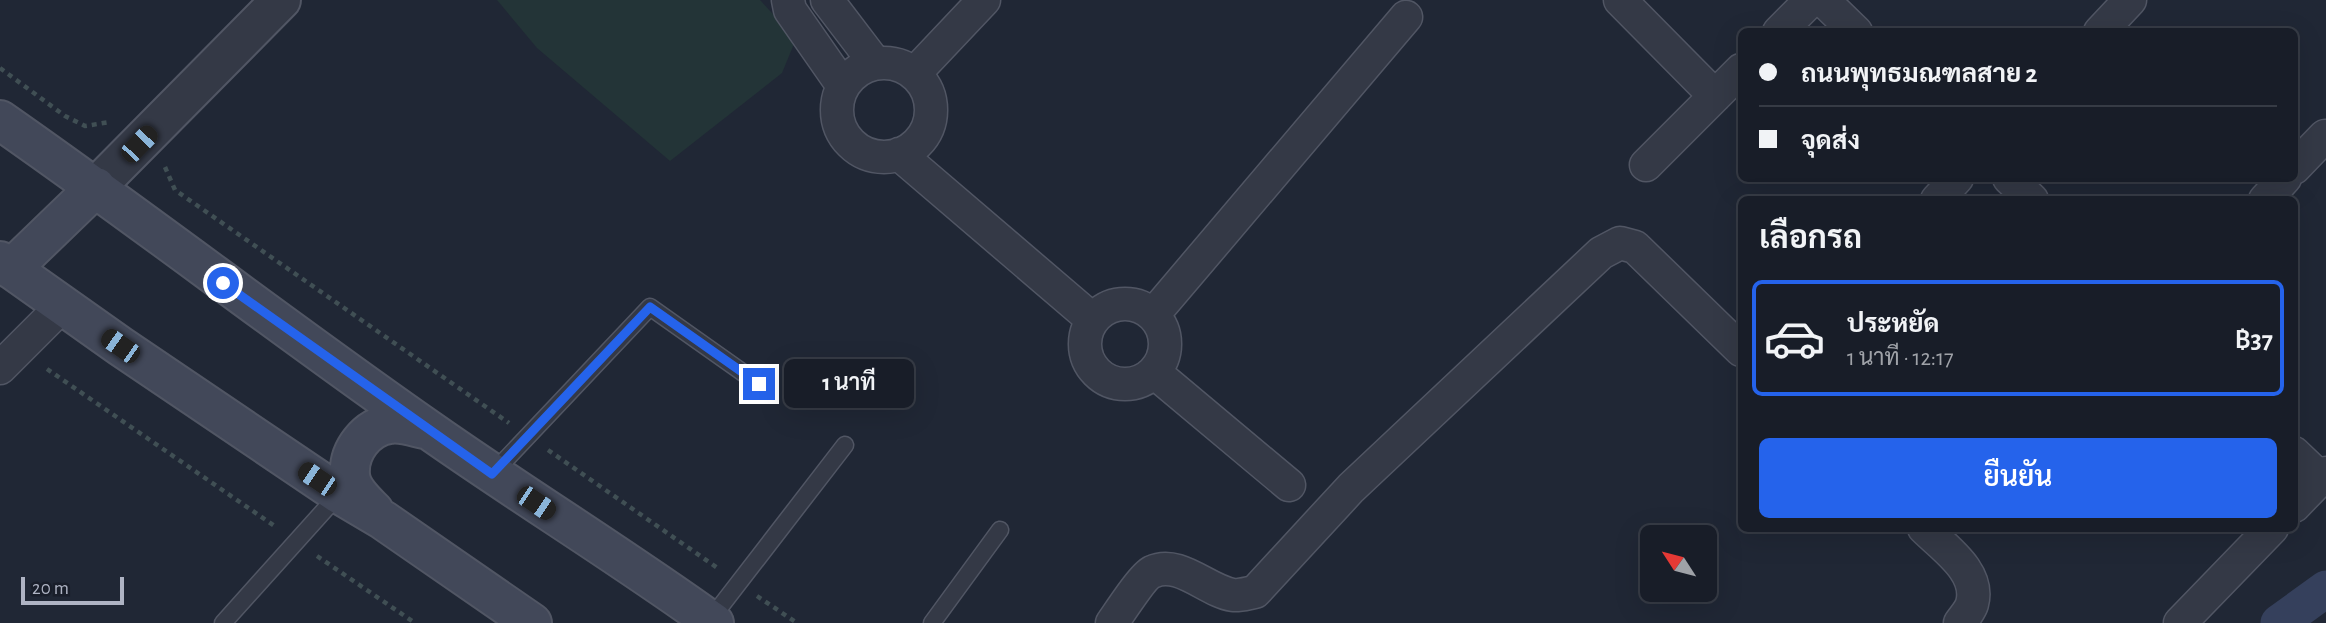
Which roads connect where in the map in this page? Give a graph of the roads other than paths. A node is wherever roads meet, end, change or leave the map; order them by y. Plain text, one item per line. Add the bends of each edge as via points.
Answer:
1 (281, 0) edge
2 (789, 0) edge
3 (827, 0) edge
4 (984, 0) edge
5 (1620, 0) edge
6 (1811, 0) edge
7 (1823, 0) edge
8 (2130, 0) edge
9 (1406, 17) dead end
10 (1783, 28) edge
11 (1852, 28) edge
12 (2104, 28) edge
13 (875, 63) junction
14 (1738, 72) edge
15 (915, 73) junction
16 (843, 86) junction
17 (1715, 96) junction
18 (0, 120) edge
19 (2325, 136) edge
20 (899, 154) junction
21 (2298, 164) edge
22 (1646, 165) dead end
23 (1953, 182) edge
24 (2014, 182) edge
25 (2280, 182) edge
26 (96, 187) junction
27 (1941, 196) edge
28 (2028, 196) edge
29 (2268, 196) edge
30 (5, 265) edge
31 (63, 305) junction
32 (1153, 315) junction
33 (1093, 320) junction
34 (1738, 347) edge
35 (9, 359) edge
36 (1154, 372) junction
37 (759, 384) dead end
38 (429, 430) junction
39 (845, 445) dead end
40 (2298, 456) edge
41 (492, 474) junction
42 (2323, 476) edge
43 (1289, 485) dead end
44 (339, 494) junction
45 (2298, 502) edge
46 (383, 520) junction
47 (1000, 530) dead end
48 (1928, 532) edge
49 (2268, 532) edge
50 (712, 622) edge
51 (223, 623) edge
52 (532, 623) edge
53 (932, 623) edge
54 (1112, 623) edge
55 (1960, 623) edge
56 (2180, 623) edge

1 - 26 street
2 - 16 street via 790,10
3 - 13 street
4 - 15 street
5 - 17 street
6 - 10 street
7 - 11 street
8 - 12 street
9 - 32 street
13 - 15 street via 897,63
13 - 16 street via 857,71
14 - 17 street
15 - 20 street via 925,86 930,118 925,134
16 - 20 street via 836,113 847,140 871,155
17 - 22 street
18 - 26 main road
19 - 21 street
20 - 33 street
23 - 27 street
24 - 28 street
25 - 29 street
26 - 30 main road
26 - 38 main road
30 - 31 main road
31 - 35 street
31 - 44 main road
32 - 33 street via 1142,307 1115,304
32 - 36 street via 1165,343 1163,359
33 - 36 street via 1084,348 1098,375 1127,384
34 - 54 street via 1635,247 1620,243 1601,253 1351,488 1255,592 1235,596 1177,570 1150,572
36 - 43 street
37 - 41 lane via 650,307
38 - 41 main road
38 - 46 main road via 393,423 374,428 361,440 350,476 357,493
39 - 50 lane
40 - 42 street
41 - 50 main road
42 - 45 street
44 - 46 main road
44 - 51 lane
46 - 52 main road
47 - 53 lane
48 - 55 street via 1966,570 1974,586 1972,606
49 - 56 street

